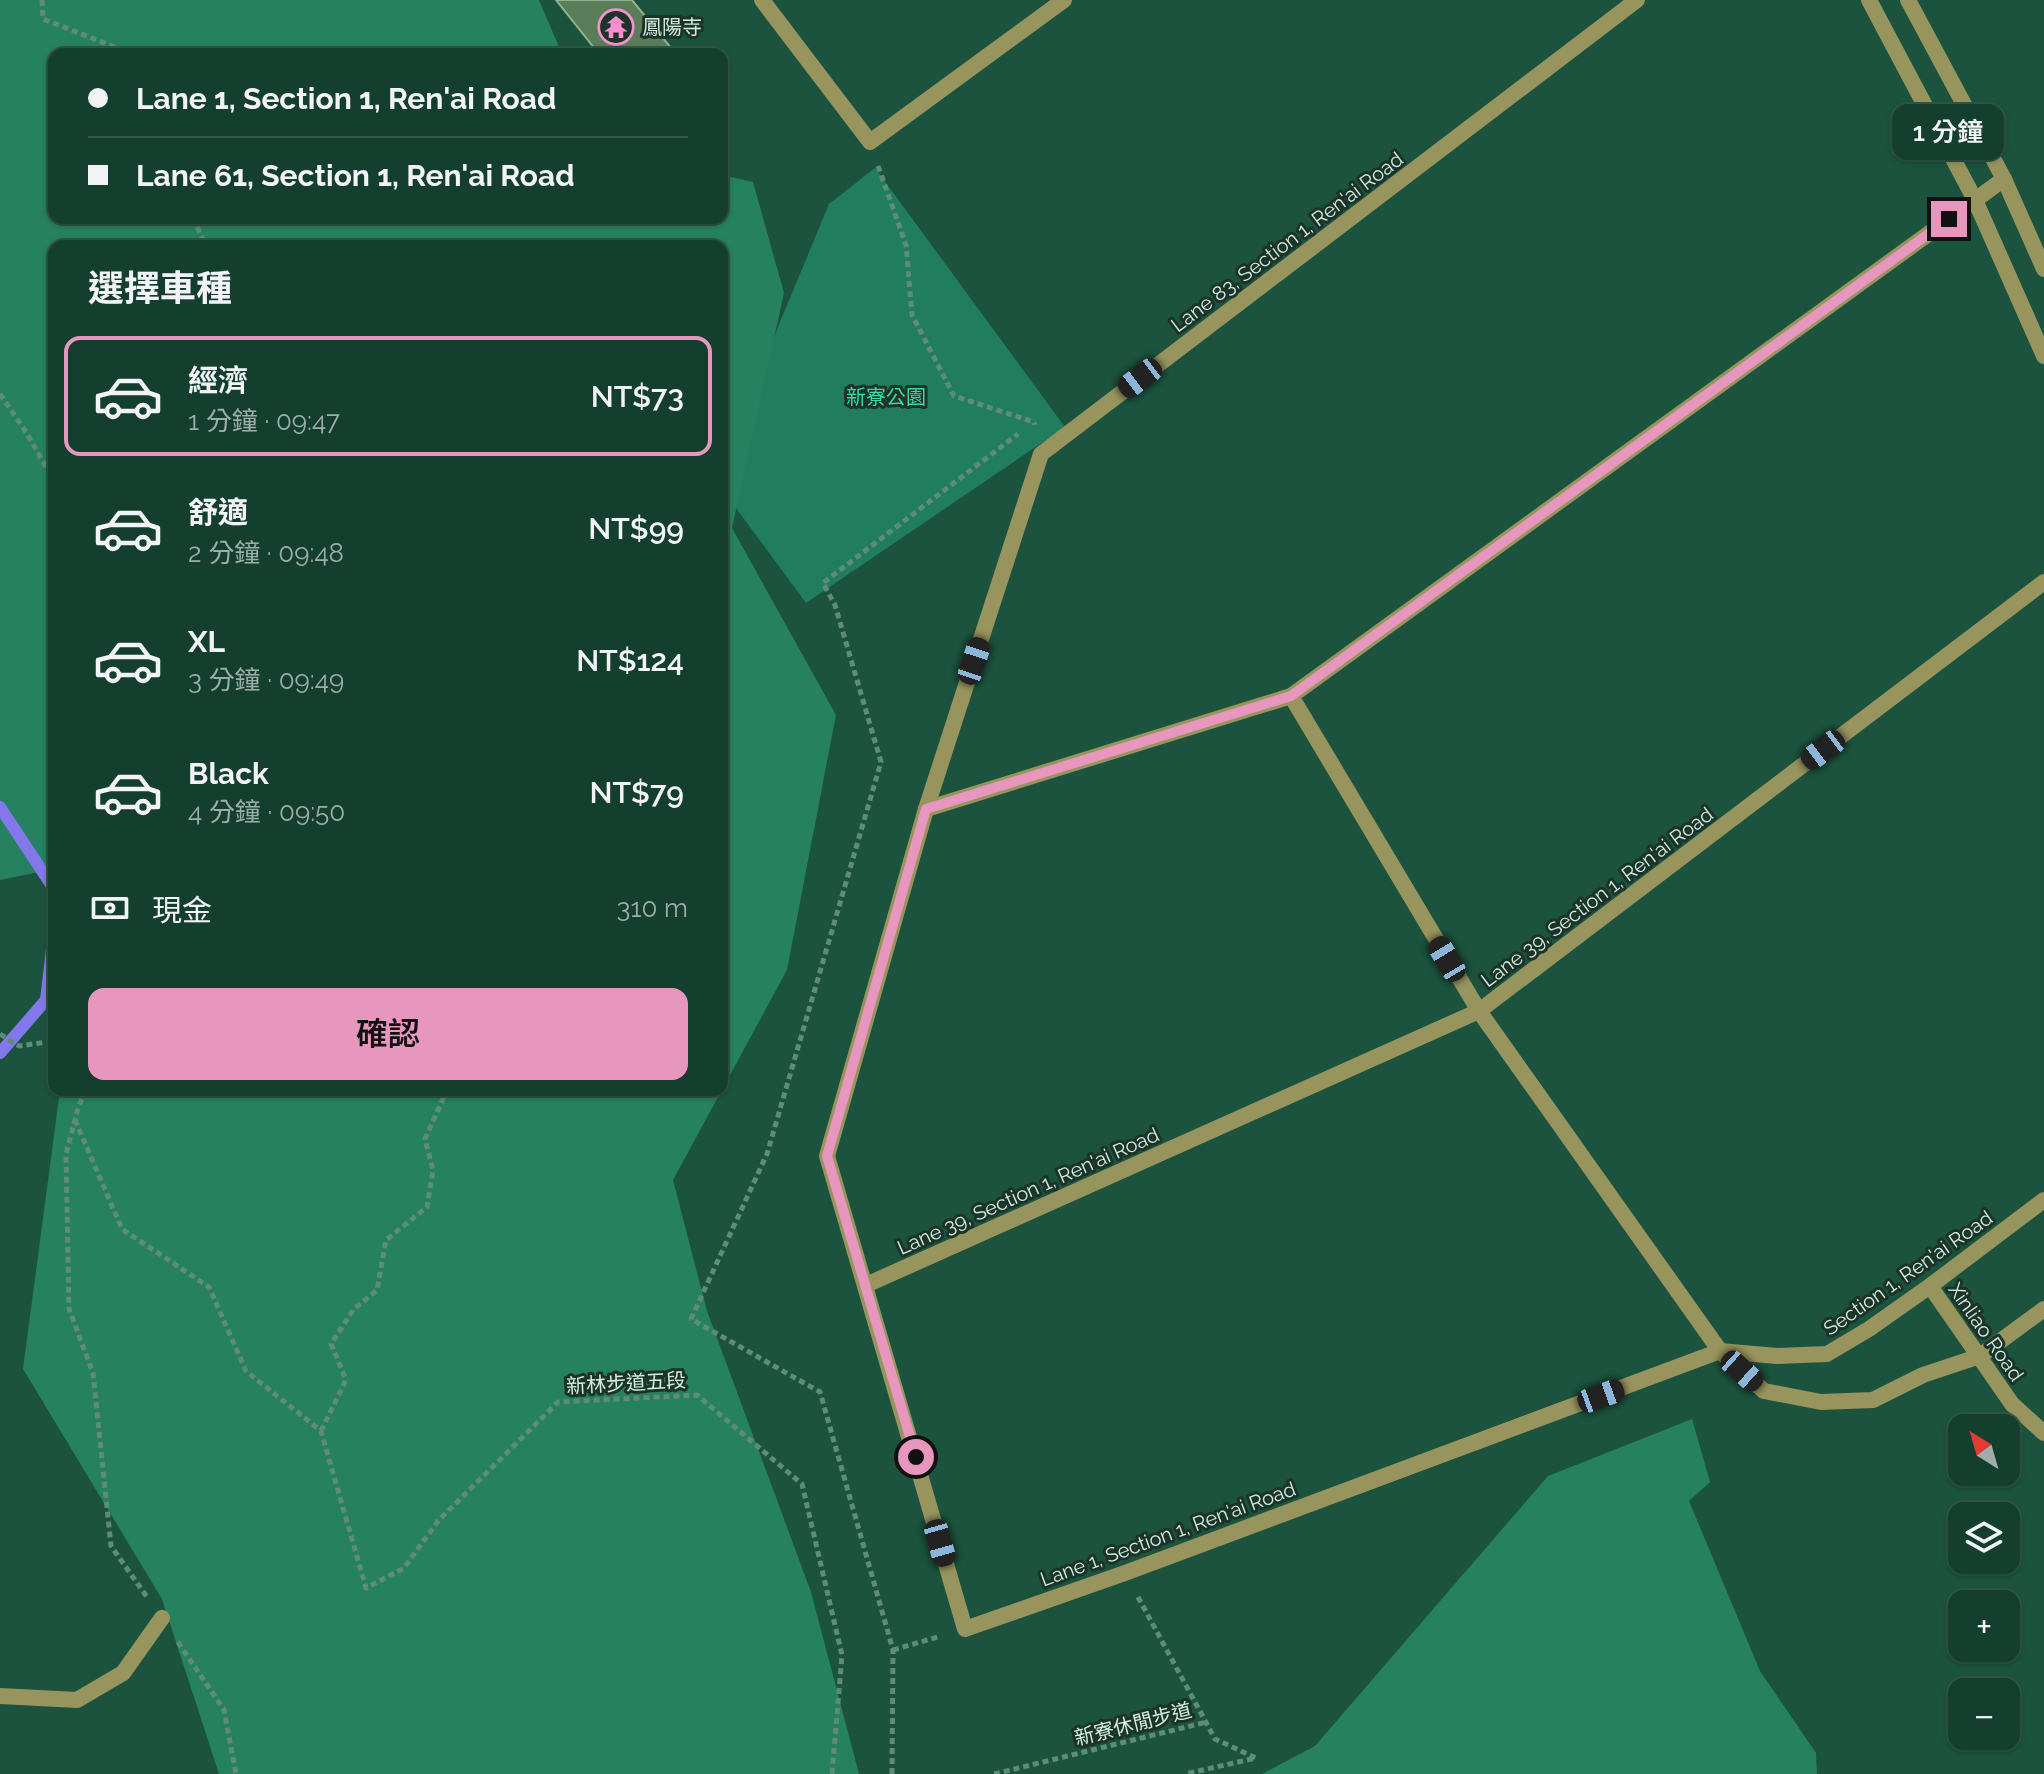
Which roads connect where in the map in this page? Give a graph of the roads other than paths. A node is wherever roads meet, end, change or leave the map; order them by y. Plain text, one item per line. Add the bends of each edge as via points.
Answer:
1 (762, 0) edge
2 (1064, 0) edge
3 (1637, 0) edge
4 (1869, 0) edge
5 (1908, 0) edge
6 (2004, 179) junction
7 (1975, 200) junction
8 (2044, 269) edge
9 (2044, 356) edge
10 (2044, 582) edge
11 (1291, 696) junction
12 (926, 809) junction
13 (1479, 1011) junction
14 (2044, 1200) edge
15 (866, 1285) junction
16 (1930, 1286) junction
17 (2044, 1309) edge
18 (1720, 1351) junction
19 (1980, 1356) junction
20 (2044, 1433) edge
21 (162, 1618) road end
22 (0, 1696) edge

1 - 2 street via 870,142
3 - 12 street, Lane 83, Section 1, Ren'ai Road via 1041,454
4 - 7 street
5 - 6 street
6 - 7 street
6 - 8 street
7 - 9 street
7 - 11 street
10 - 13 street, Lane 39, Section 1, Ren'ai Road
11 - 12 street
11 - 13 street
12 - 15 street via 827,1156
13 - 15 street, Lane 39, Section 1, Ren'ai Road
13 - 18 street
14 - 16 street, Section 1, Ren'ai Road
15 - 18 street, Lane 1, Section 1, Ren'ai Road via 965,1629
16 - 18 street, Section 1, Ren'ai Road via 1827,1354
16 - 19 street, Xinliao Road
17 - 19 street
18 - 19 street via 1764,1391 1821,1402 1873,1400 1923,1375
19 - 20 street, Xinliao Road via 2012,1404
21 - 22 street via 123,1673 77,1700

